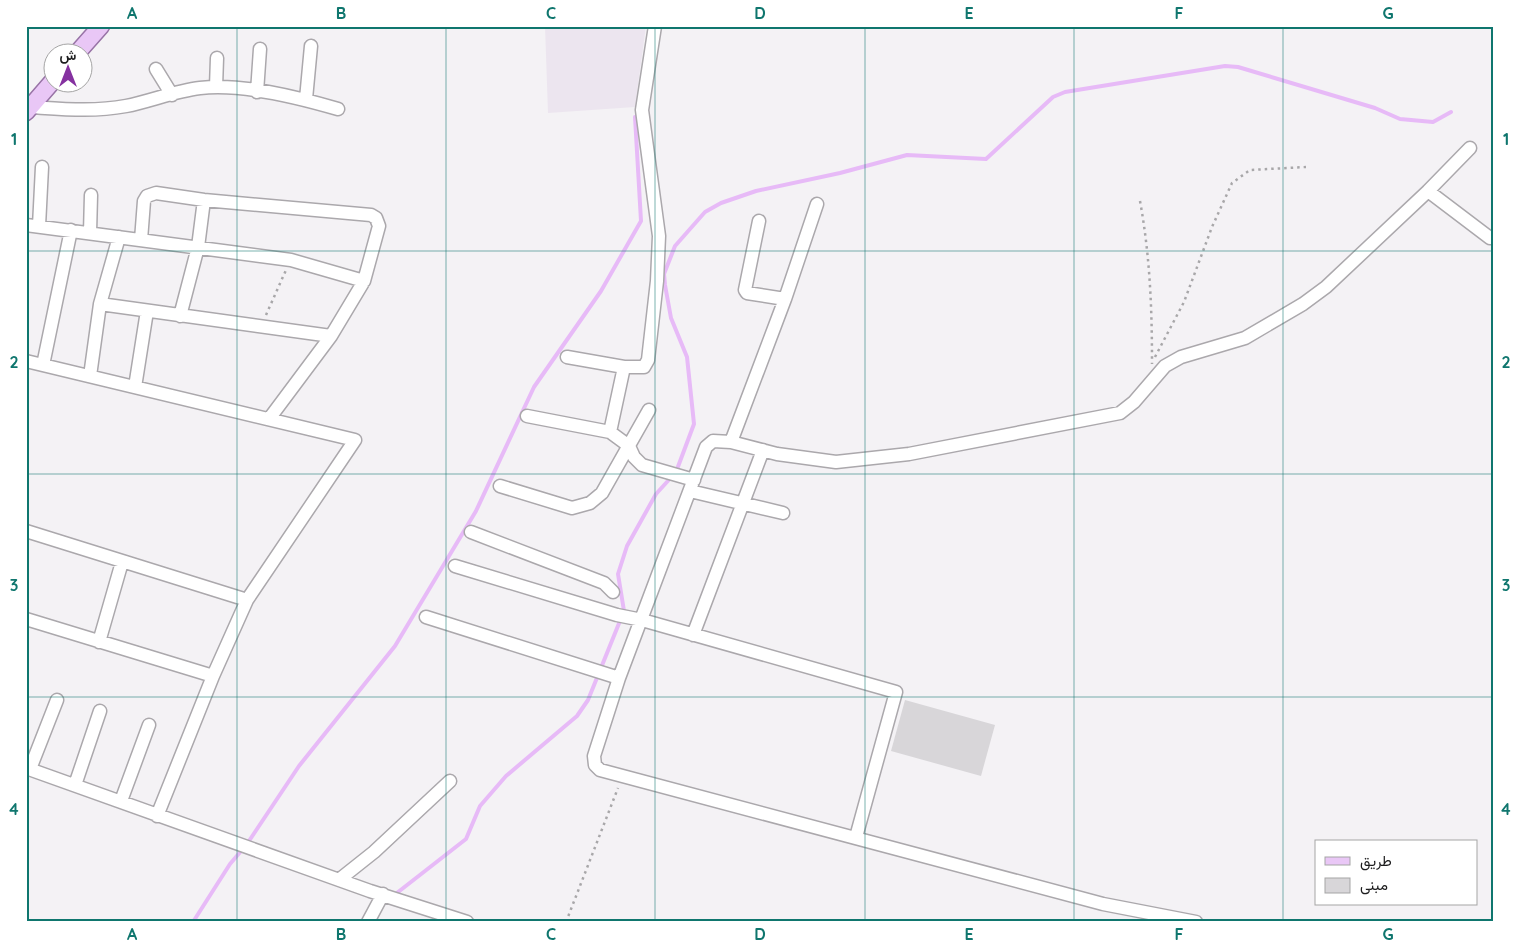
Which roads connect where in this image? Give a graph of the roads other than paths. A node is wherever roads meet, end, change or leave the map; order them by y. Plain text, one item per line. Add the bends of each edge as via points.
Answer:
1 (101, 26) edge
2 (655, 26) edge
3 (87, 42) edge
4 (311, 46) dead end
5 (260, 49) dead end
6 (217, 58) dead end
7 (156, 69) dead end
8 (216, 87) junction
9 (43, 92) edge
10 (257, 92) junction
11 (172, 95) junction
12 (306, 100) junction
13 (29, 109) edge
14 (338, 109) dead end
15 (1470, 148) dead end
16 (42, 167) dead end
17 (1428, 191) junction
18 (91, 195) dead end
19 (204, 200) junction
20 (817, 204) dead end
21 (759, 221) dead end
22 (30, 226) edge
23 (71, 230) junction
24 (90, 233) junction
25 (119, 237) junction
26 (1490, 238) dead end
27 (141, 240) junction
28 (198, 248) junction
29 (364, 281) junction
30 (785, 299) junction
31 (100, 304) junction
32 (147, 311) junction
33 (180, 316) junction
34 (332, 336) junction
35 (567, 357) dead end
36 (26, 361) edge
37 (43, 365) junction
38 (624, 367) junction
39 (90, 376) junction
40 (135, 387) junction
41 (649, 410) dead end
42 (527, 416) dead end
43 (269, 419) junction
44 (610, 432) junction
45 (731, 442) junction
46 (629, 446) junction
47 (763, 450) junction
48 (692, 485) junction
49 (500, 486) dead end
50 (743, 503) junction
51 (782, 513) dead end
52 (26, 531) edge
53 (471, 532) dead end
54 (122, 562) junction
55 (455, 566) dead end
56 (613, 592) dead end
57 (247, 600) junction
58 (426, 617) dead end
59 (26, 619) edge
60 (642, 620) junction
61 (693, 634) junction
62 (99, 642) junction
63 (213, 676) junction
64 (619, 678) junction
65 (57, 700) dead end
66 (100, 711) dead end
67 (149, 725) dead end
68 (28, 768) edge
69 (450, 781) dead end
70 (75, 785) junction
71 (121, 801) junction
72 (157, 816) junction
73 (856, 837) junction
74 (340, 879) junction
75 (383, 894) junction
76 (368, 922) edge
77 (467, 922) edge
78 (1196, 922) edge

1 - 3 main road
2 - 38 street via 642,120 659,236 657,281 648,360 644,368
4 - 12 street
5 - 10 street
6 - 8 street
7 - 11 street
8 - 10 street
8 - 11 street
9 - 13 main road
10 - 12 street
11 - 13 street via 124,106 85,110
12 - 14 street
15 - 17 street
16 - 22 street
17 - 26 street
17 - 47 street via 1326,287 1303,304 1245,338 1181,357 1165,366 1134,402 1120,413 909,454 836,462
18 - 24 street
19 - 27 street via 151,194 144,202
19 - 28 street
19 - 29 street via 371,215 379,226
20 - 30 street
21 - 30 street via 744,290
22 - 23 street
23 - 24 street
23 - 37 street
24 - 25 street
25 - 27 street
25 - 31 street
27 - 28 street
28 - 29 street via 291,260
28 - 33 street
29 - 34 street
30 - 45 street
31 - 32 street
31 - 39 street
32 - 33 street
32 - 40 street
33 - 34 street
34 - 43 street
35 - 38 street
36 - 37 street
37 - 39 street
38 - 44 street
39 - 40 street
40 - 43 street
41 - 46 street
42 - 44 street
43 - 57 street via 355,440
44 - 46 street
45 - 47 street
45 - 48 street via 709,443
46 - 48 street via 642,465
46 - 49 street via 602,493 583,507 572,508
47 - 50 street
48 - 50 street
48 - 60 street
50 - 51 street
50 - 61 street
52 - 54 street
53 - 56 street via 604,584
54 - 57 street
54 - 62 street
55 - 60 street via 617,616
57 - 63 street
58 - 64 street
59 - 62 street
60 - 61 street
60 - 64 street
61 - 73 street via 896,692
62 - 63 street
63 - 72 street
64 - 73 street via 594,761 600,770
65 - 68 street
66 - 70 street
67 - 71 street
68 - 70 street
69 - 74 street
70 - 71 street
71 - 72 street
72 - 74 street
73 - 78 street via 1103,904
74 - 75 street
75 - 76 street
75 - 77 street

